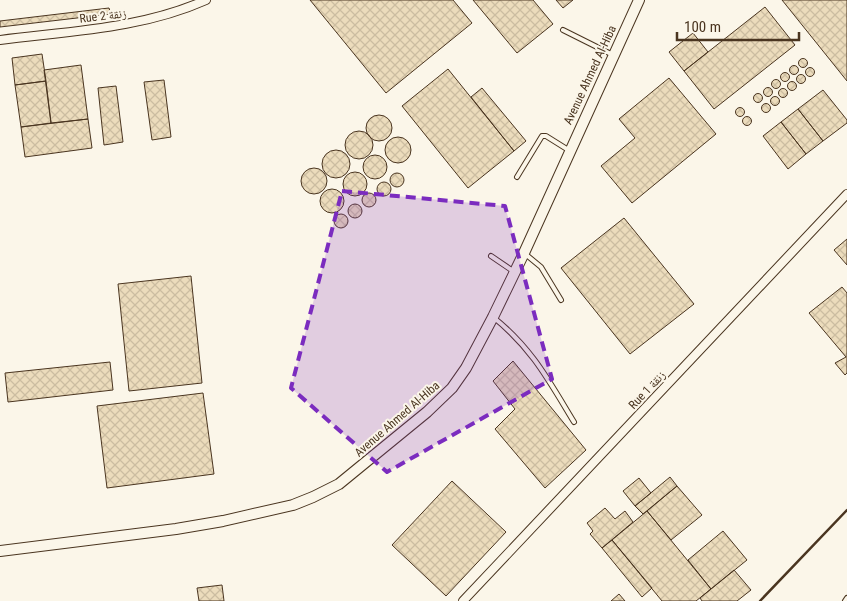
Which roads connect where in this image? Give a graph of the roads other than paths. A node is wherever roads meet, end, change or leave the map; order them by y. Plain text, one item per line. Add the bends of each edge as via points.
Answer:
1 (206, 0) edge
2 (638, 0) edge
3 (563, 30) dead end
4 (0, 40) edge
5 (613, 55) junction
6 (570, 151) junction
7 (517, 177) dead end
8 (847, 194) edge
9 (524, 253) junction
10 (491, 256) dead end
11 (515, 272) junction
12 (561, 300) dead end
13 (493, 317) junction
14 (574, 422) dead end
15 (0, 551) edge
16 (462, 601) edge

1 - 4 street, Rue 2 زنقة via 147,21
2 - 5 street, Avenue Ahmed Al-Hiba
3 - 5 lane
5 - 6 street, Avenue Ahmed Al-Hiba
6 - 7 lane via 542,136
6 - 9 street, Avenue Ahmed Al-Hiba
8 - 16 street, Rue 1 زنقة
9 - 11 street, Avenue Ahmed Al-Hiba
9 - 12 lane via 541,267
10 - 11 lane
11 - 13 street, Avenue Ahmed Al-Hiba
13 - 14 lane via 528,350
13 - 15 street, Avenue Ahmed Al-Hiba via 452,388 361,467 339,484 313,497 223,522

